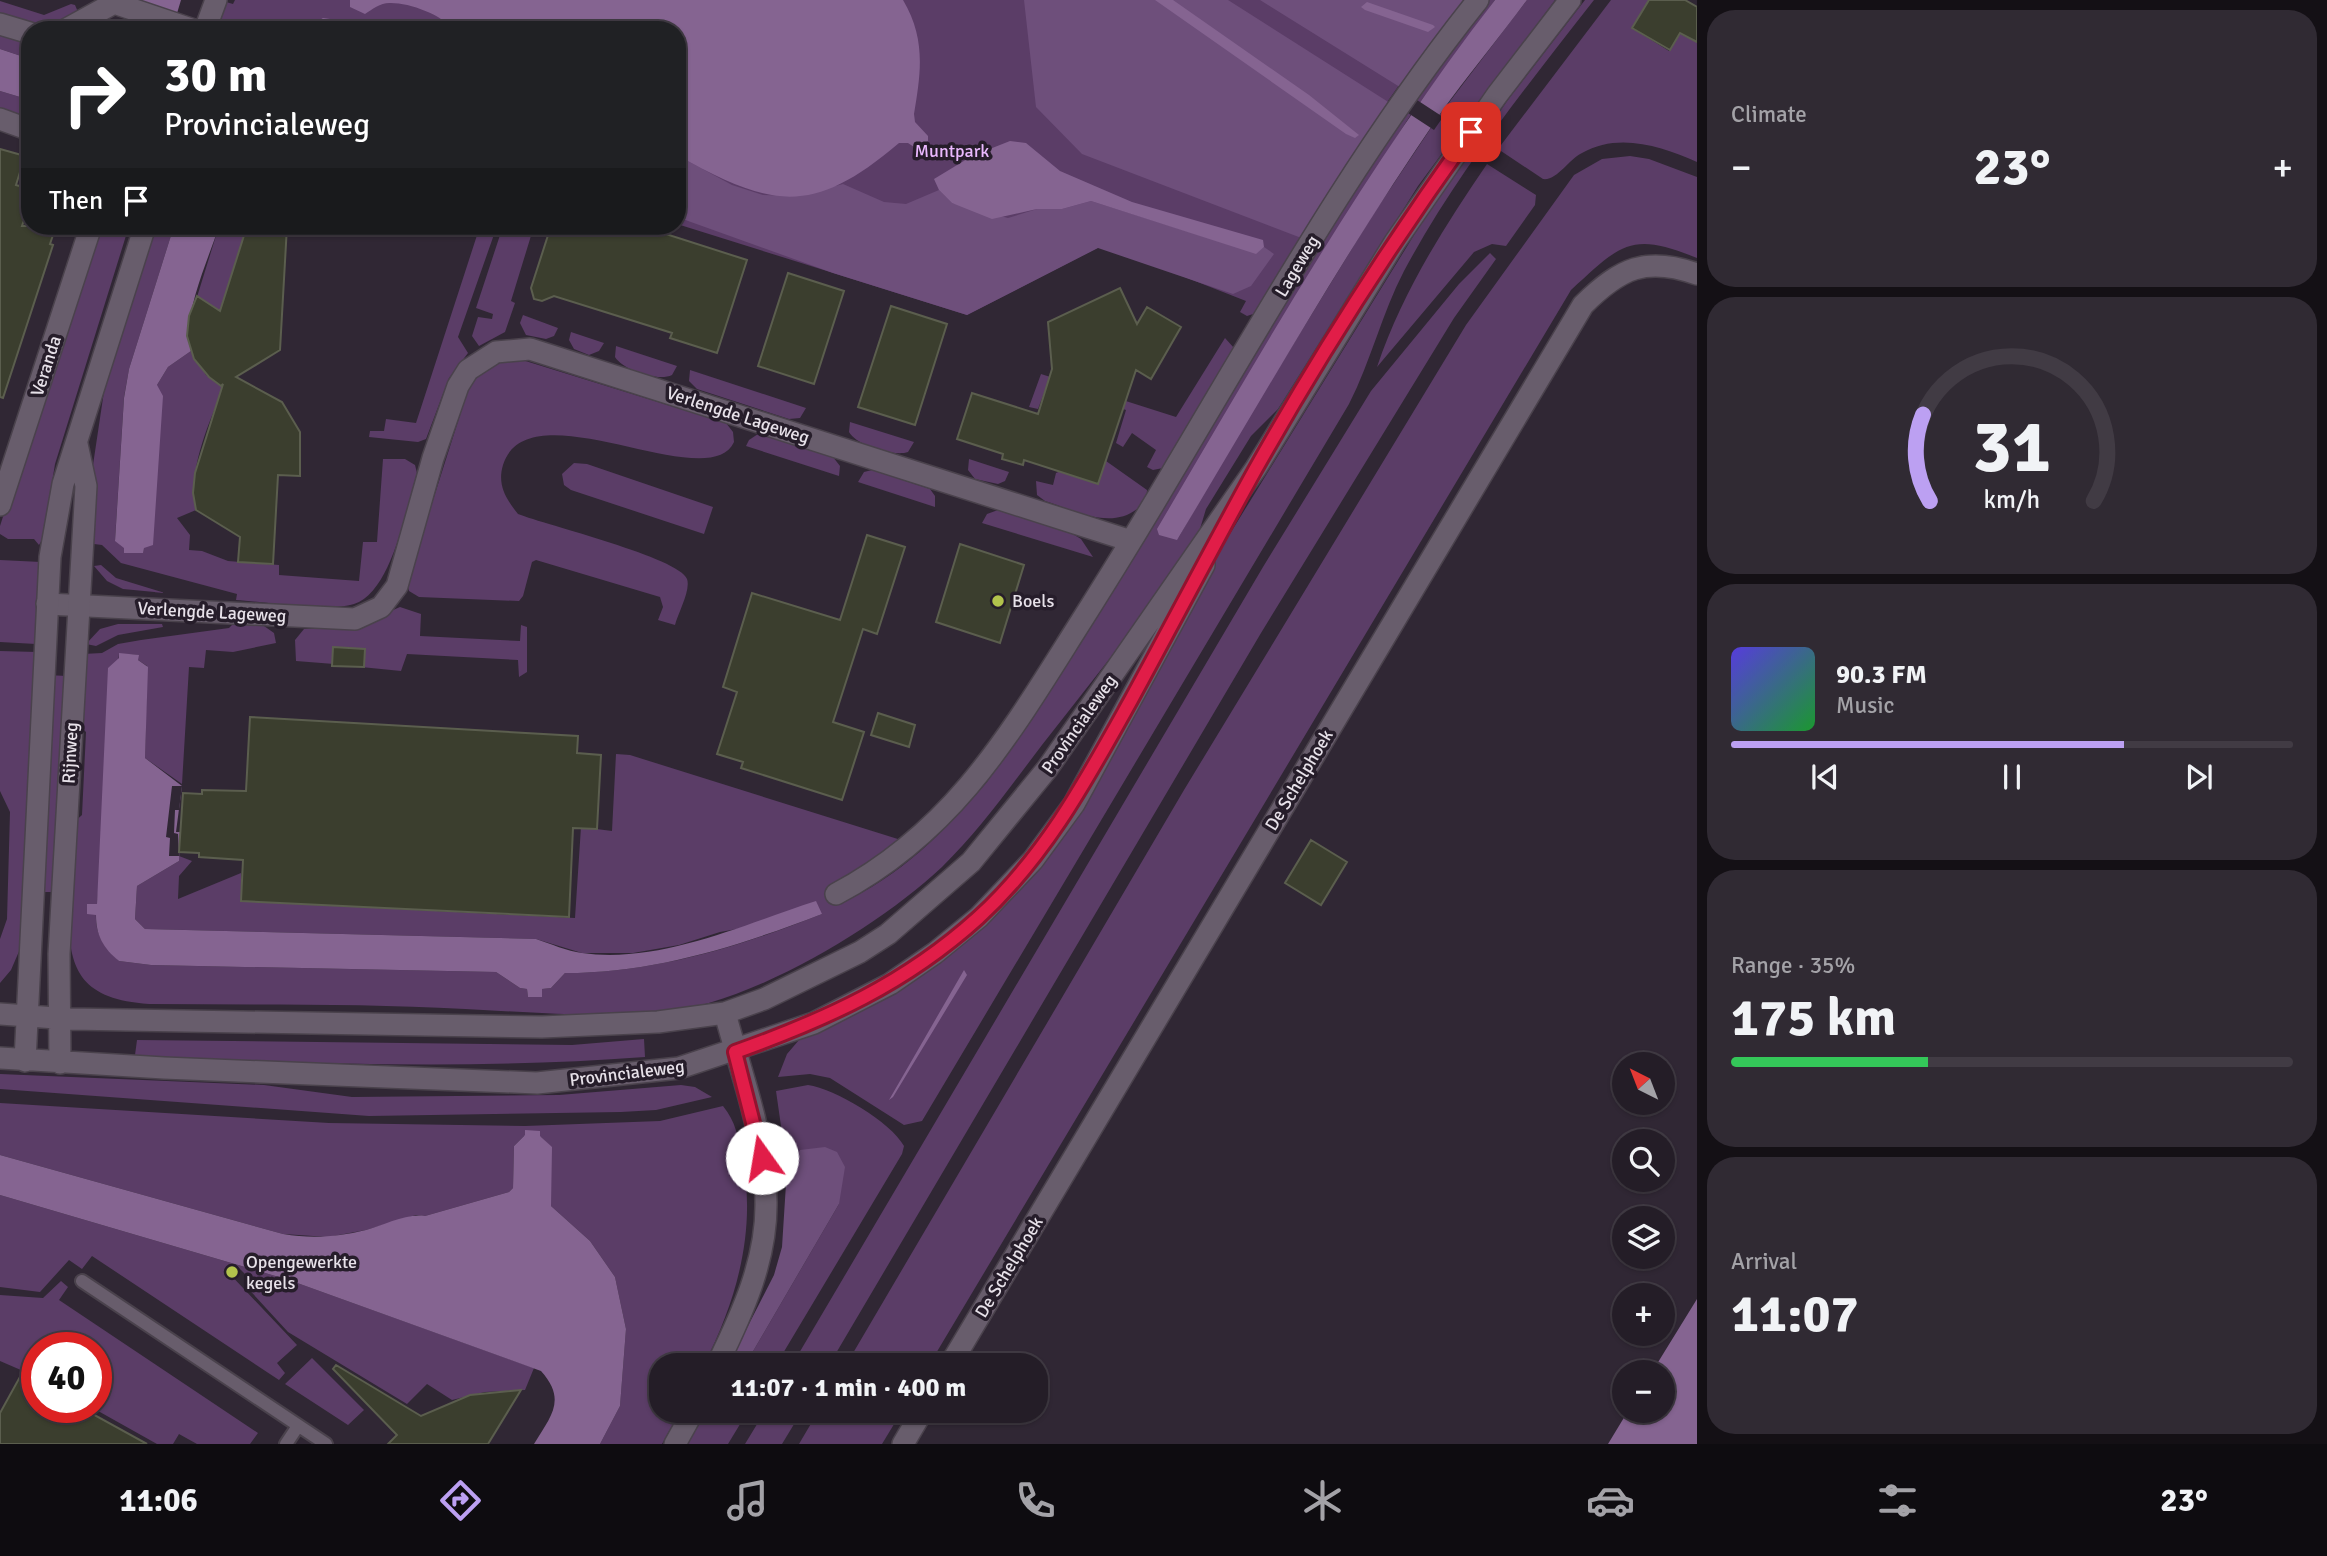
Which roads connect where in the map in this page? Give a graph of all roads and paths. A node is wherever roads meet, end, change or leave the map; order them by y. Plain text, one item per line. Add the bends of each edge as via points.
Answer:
1 (216, 0) edge
2 (1478, 0) edge
3 (1570, 0) edge
4 (114, 2) edge
5 (81, 21) edge
6 (169, 21) edge
7 (208, 21) edge
8 (0, 24) edge
9 (21, 30) edge
10 (0, 119) edge
11 (21, 127) edge
12 (88, 235) edge
13 (142, 235) edge
14 (1697, 274) edge
15 (77, 444) junction
16 (1256, 468) junction
17 (0, 505) edge
18 (1131, 541) junction
19 (47, 604) junction
20 (77, 606) junction
21 (836, 894) dead end
22 (725, 1013) junction
23 (0, 1014) edge
24 (26, 1016) junction
25 (60, 1018) junction
26 (735, 1052) junction
27 (0, 1058) edge
28 (25, 1060) junction
29 (60, 1063) junction
30 (82, 1282) dead end
31 (723, 1353) edge
32 (957, 1353) edge
33 (687, 1423) edge
34 (915, 1423) edge
35 (298, 1426) junction
36 (286, 1444) edge
37 (326, 1444) edge
38 (675, 1444) edge
39 (903, 1444) edge

1 - 7 street
2 - 18 street, Lageweg via 1316,234
3 - 16 street, Provincialeweg via 1395,242
4 - 5 street
4 - 6 street
8 - 9 street
10 - 11 street
12 - 17 street, Veranda
13 - 15 street, Rijnweg
14 - 32 street, De Schelphoek via 1655,263 1634,268 1613,278 1583,305
15 - 19 street, Rijnweg via 59,509
15 - 20 street, Rijnweg via 86,486
16 - 22 street, Provincialeweg via 1048,769 971,862 928,902 860,952
16 - 26 street, Provincialeweg via 1074,803 1033,860 979,917 890,984 814,1023
18 - 20 street, Verlengde Lageweg via 530,349 510,349 482,359 458,386 397,586 381,607 355,618
18 - 21 street via 1022,713 953,806 878,872
19 - 20 street, Verlengde Lageweg
19 - 24 street, Rijnweg
20 - 25 street, Rijnweg via 59,954
22 - 25 street, Provincialeweg via 618,1026 542,1027
22 - 26 street
23 - 24 street, Provincialeweg
24 - 25 street, Provincialeweg
24 - 28 street, Rijnweg
25 - 29 street, Rijnweg
26 - 29 street, Provincialeweg via 679,1068 537,1083
26 - 31 street via 762,1158 766,1203 761,1253 743,1310
27 - 28 street, Provincialeweg
28 - 29 street, Provincialeweg
30 - 35 lane
33 - 38 street
34 - 39 street
35 - 36 lane
35 - 37 lane

